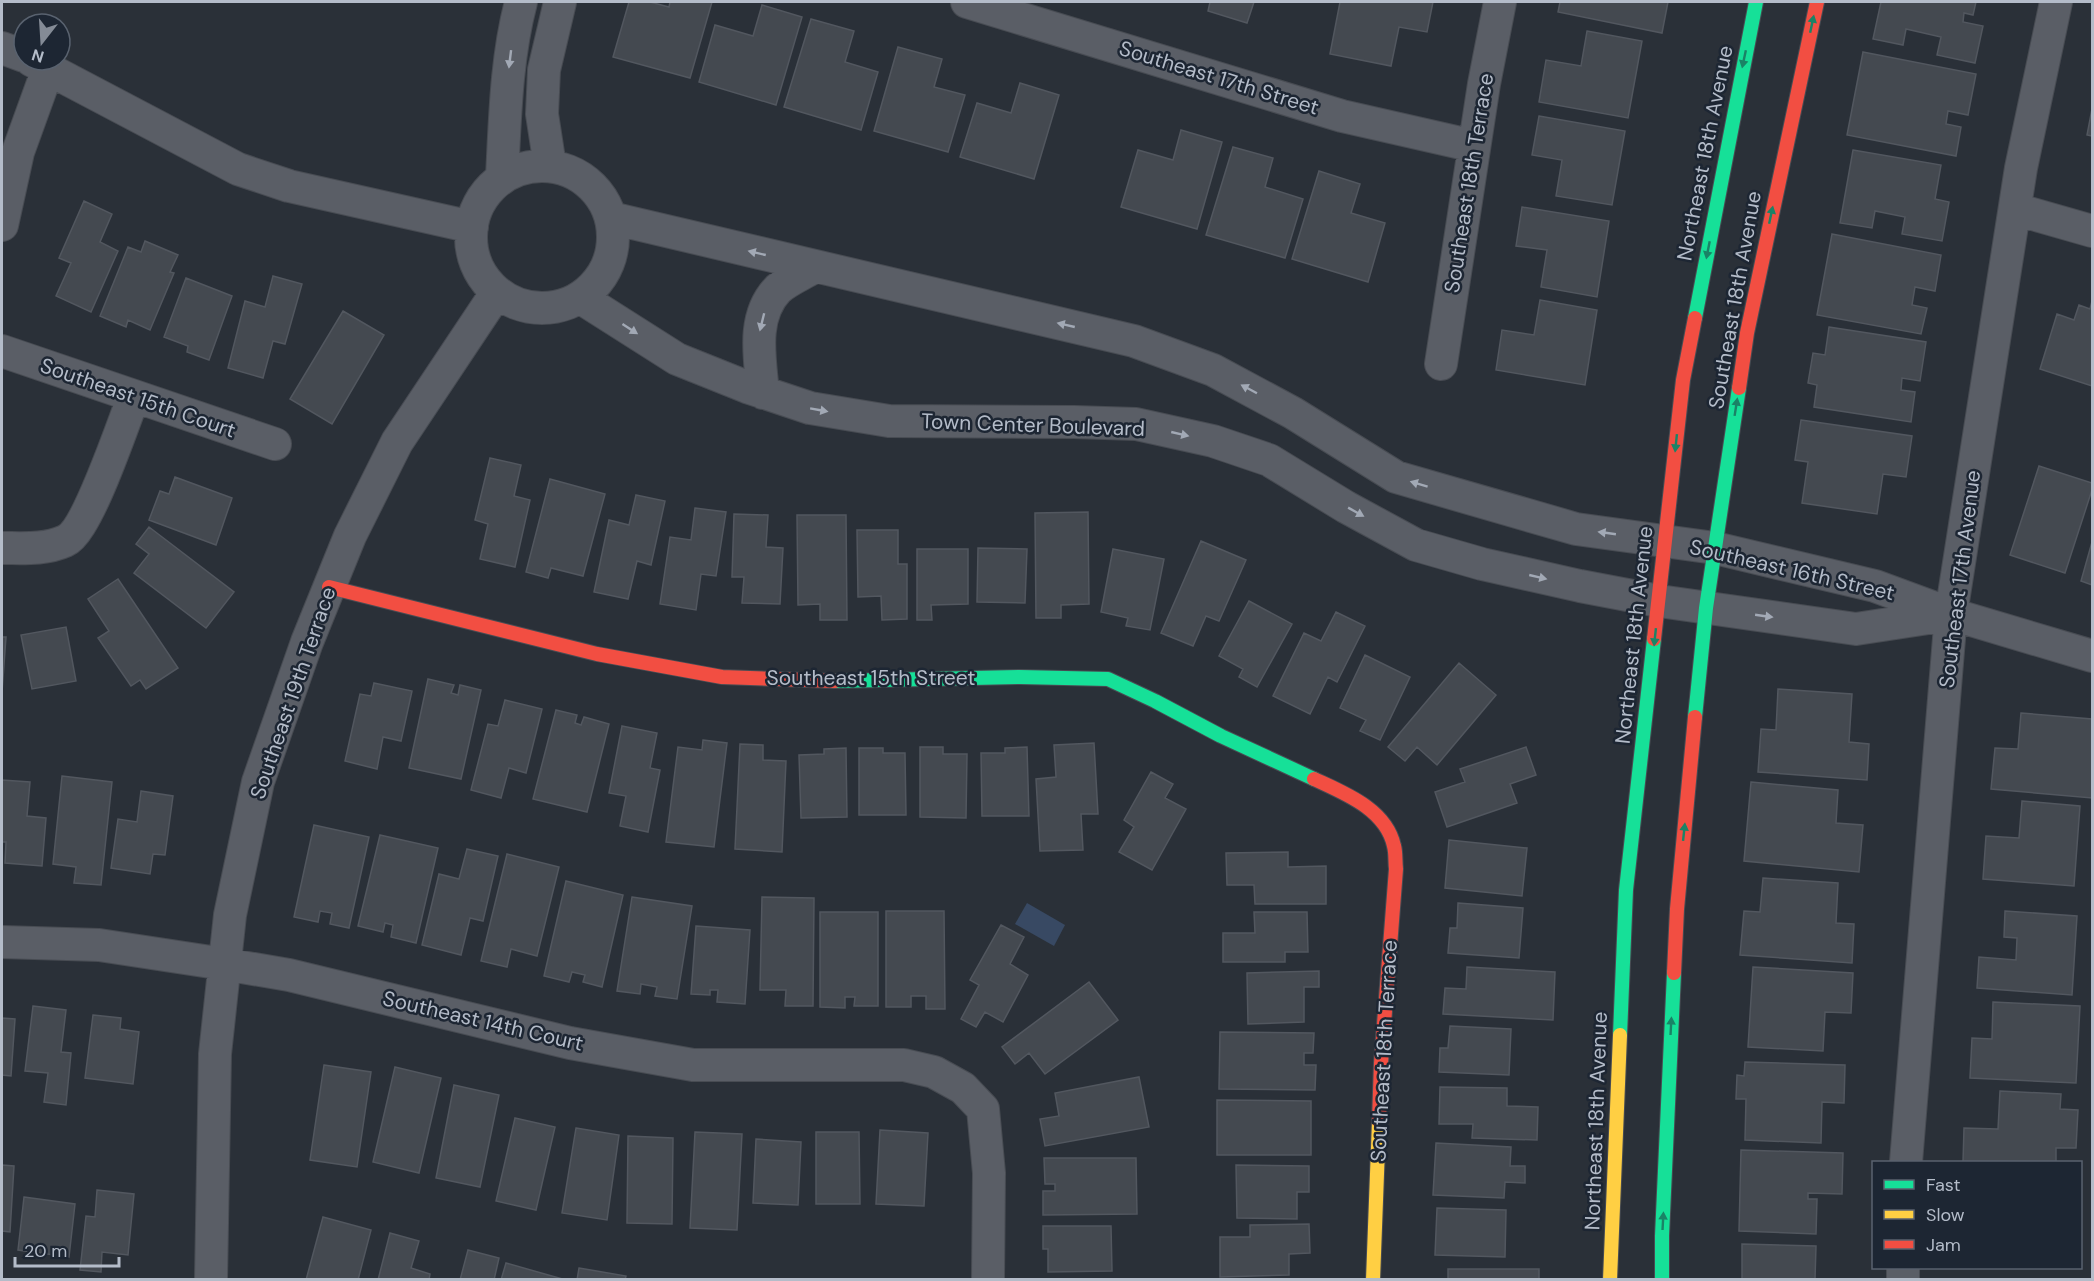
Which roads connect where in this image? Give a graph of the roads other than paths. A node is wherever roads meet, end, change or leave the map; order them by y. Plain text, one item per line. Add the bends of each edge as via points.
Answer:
1 (520, 2) edge
2 (560, 2) edge
3 (967, 2) edge
4 (1500, 2) edge
5 (1756, 2) edge
6 (1817, 2) edge
7 (2056, 2) edge
8 (32, 72) edge
9 (53, 72) edge
10 (1474, 146) junction
11 (550, 166) junction
12 (502, 177) junction
13 (2015, 209) junction
14 (610, 218) junction
15 (2, 225) edge
16 (472, 227) junction
17 (2092, 231) edge
18 (814, 267) junction
19 (496, 292) junction
20 (581, 298) junction
21 (2, 351) edge
22 (1441, 364) dead end
23 (763, 393) junction
24 (134, 396) junction
25 (275, 444) dead end
26 (1665, 541) junction
27 (2, 548) edge
28 (1715, 548) junction
29 (329, 587) junction
30 (1659, 601) junction
31 (1706, 608) junction
32 (1951, 614) junction
33 (2092, 656) edge
34 (1386, 825) joint
35 (2, 942) edge
36 (224, 964) junction
37 (1906, 1161) edge
38 (211, 1280) edge
39 (988, 1280) edge
40 (1373, 1280) edge
41 (1610, 1280) edge
42 (1662, 1280) edge

1 -> 12 street via 507,83
2 - 11 street via 544,70 542,114
3 - 10 street, Southeast 17th Street via 1342,116
4 - 10 street, Southeast 18th Terrace
5 -> 26 street, Northeast 18th Avenue via 1683,380
28 -> 6 street, Southeast 18th Avenue via 1747,333
7 - 13 street, Southeast 17th Avenue
8 - 15 street
9 - 16 street via 238,169 289,186
10 - 22 street, Southeast 18th Terrace
11 - 12 street via 525,168
11 - 14 street via 574,174 594,187
12 - 16 street via 484,195
13 - 17 street
13 - 32 street, Southeast 17th Avenue
18 -> 14 street
14 - 20 street via 614,232 612,257 599,281
16 - 19 street via 470,242 476,267
18 -> 23 street via 778,289 765,309 758,341
26 -> 18 street via 1576,529 1396,477 1293,413 1213,370 1134,341
19 - 20 street via 533,309 558,308
19 - 29 street, Southeast 19th Terrace via 398,442
20 -> 23 street, Town Center Boulevard via 677,359
21 - 24 street, Southeast 15th Court
23 -> 30 street, Town Center Boulevard via 810,408 889,421 1136,424 1202,439 1269,460 1416,545 1482,564
24 - 25 street, Southeast 15th Court
24 - 27 street via 88,513 68,540 41,548
26 - 28 street, Southeast 16th Street
26 - 30 street, Northeast 18th Avenue
28 - 31 street, Southeast 18th Avenue
28 - 32 street, Southeast 16th Street via 1875,586
29 - 34 street, Southeast 15th Street via 597,654 722,677 810,681 1108,679 1355,798
29 - 36 street, Southeast 19th Terrace via 258,782 230,915
30 - 31 street, Southeast 16th Street
30 -> 41 street, Northeast 18th Avenue via 1626,890
31 -> 32 street, Southeast 16th Street via 1856,629
42 -> 31 street via 1677,909
32 - 33 street, Southeast 16th Street
32 - 37 street, Southeast 17th Avenue
34 - 40 street, Southeast 18th Terrace via 1394,845 1396,869 1381,1063
35 - 36 street, Southeast 14th Court via 99,945
36 - 38 street, Southeast 19th Terrace via 215,1054
36 - 39 street, Southeast 14th Court via 289,975 570,1043 693,1065 904,1065 934,1072 963,1088 983,1109 989,1173

